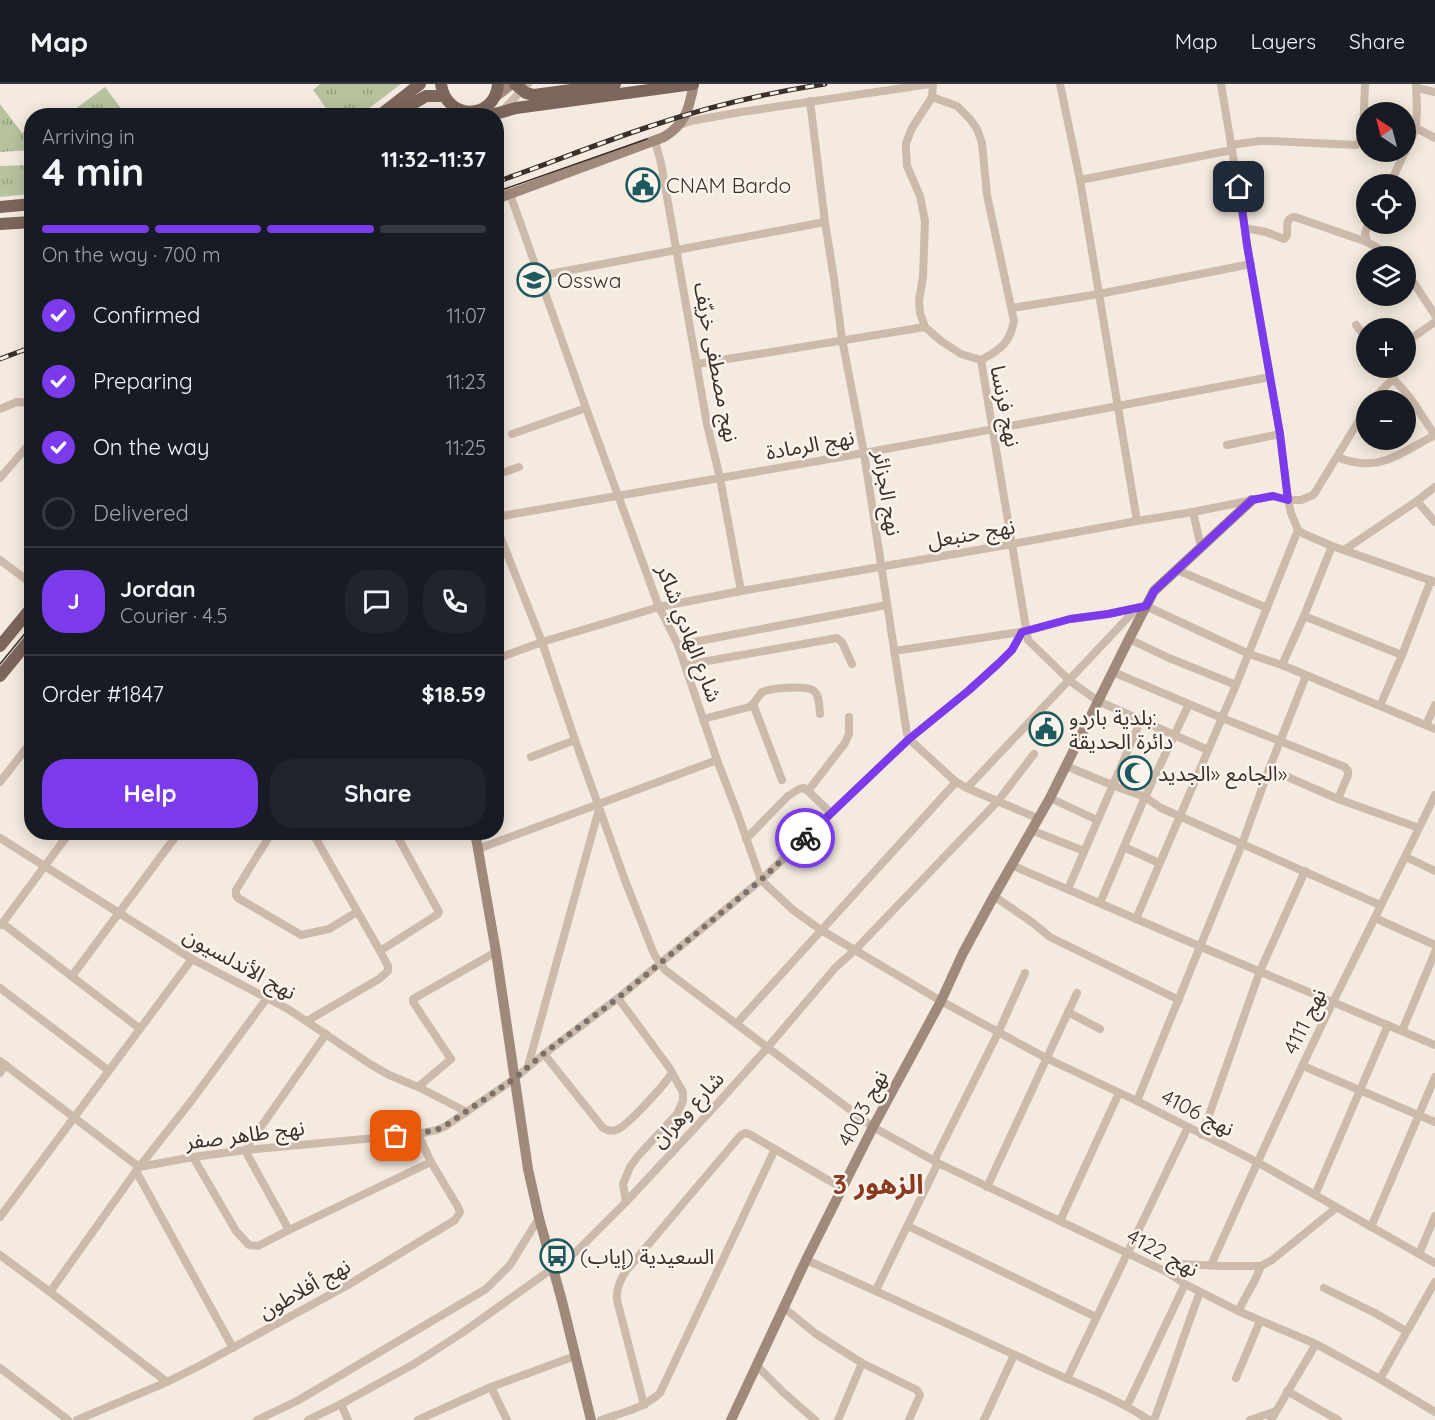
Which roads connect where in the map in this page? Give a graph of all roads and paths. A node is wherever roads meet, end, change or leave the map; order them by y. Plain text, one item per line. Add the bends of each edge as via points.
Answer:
1 (420, 84) edge
2 (498, 84) edge
3 (544, 84) edge
4 (615, 84) edge
5 (693, 84) edge
6 (932, 84) edge
7 (1060, 84) edge
8 (1221, 84) edge
9 (1365, 84) edge
10 (519, 86) edge
11 (1416, 86) edge
12 (443, 90) edge
13 (1435, 92) edge
14 (554, 93) junction
15 (932, 97) junction
16 (494, 98) junction
17 (810, 101) junction
18 (1416, 102) edge
19 (389, 108) edge
20 (406, 108) edge
21 (457, 108) edge
22 (483, 108) edge
23 (504, 108) edge
24 (504, 111) edge
25 (679, 126) junction
26 (1416, 128) edge
27 (1435, 138) edge
28 (656, 141) junction
29 (1232, 148) junction
30 (1080, 180) junction
31 (510, 194) junction
32 (504, 196) edge
33 (24, 205) edge
34 (0, 207) edge
35 (24, 222) edge
36 (825, 222) junction
37 (0, 224) edge
38 (1245, 228) junction
39 (1365, 234) edge
40 (1367, 242) junction
41 (1374, 246) edge
42 (676, 251) junction
43 (1251, 264) junction
44 (539, 276) junction
45 (1416, 286) edge
46 (1099, 294) junction
47 (1012, 308) junction
48 (1435, 315) edge
49 (1435, 322) edge
50 (925, 327) junction
51 (1416, 335) edge
52 (842, 339) junction
53 (981, 360) junction
54 (697, 364) junction
55 (1270, 376) junction
56 (1393, 379) joint
57 (1382, 390) edge
58 (24, 402) edge
59 (1118, 406) junction
60 (586, 408) junction
61 (0, 409) edge
62 (1356, 426) edge
63 (993, 429) junction
64 (512, 434) dead end
65 (1280, 434) junction
66 (1435, 435) edge
67 (1227, 445) dead end
68 (24, 450) edge
69 (864, 453) junction
70 (1337, 457) junction
71 (519, 467) dead end
72 (504, 472) edge
73 (0, 478) edge
74 (720, 478) junction
75 (1435, 487) edge
76 (618, 495) junction
77 (1252, 500) junction
78 (1288, 500) junction
79 (1417, 501) junction
80 (1193, 512) junction
81 (504, 516) edge
82 (1137, 520) junction
83 (1435, 522) edge
84 (1298, 530) junction
85 (1012, 544) junction
86 (504, 546) edge
87 (1332, 546) junction
88 (1201, 548) junction
89 (1344, 550) junction
90 (0, 560) edge
91 (881, 567) junction
92 (1177, 570) junction
93 (24, 578) edge
94 (1433, 581) edge
95 (741, 591) junction
96 (887, 605) junction
97 (659, 607) junction
98 (1142, 607) junction
99 (1267, 609) junction
100 (1304, 616) junction
101 (24, 617) edge
102 (1025, 631) junction
103 (1129, 639) junction
104 (542, 642) junction
105 (678, 645) junction
106 (0, 646) edge
107 (24, 647) edge
108 (894, 651) junction
109 (1249, 654) junction
110 (504, 656) edge
111 (1402, 656) junction
112 (852, 664) dead end
113 (685, 665) junction
114 (1281, 666) junction
115 (1113, 672) junction
116 (0, 676) edge
117 (1306, 676) junction
118 (1070, 681) junction
119 (1236, 685) junction
120 (1098, 701) junction
121 (753, 704) junction
122 (1189, 704) junction
123 (1435, 705) edge
124 (1380, 706) junction
125 (820, 714) dead end
126 (849, 717) dead end
127 (1222, 718) junction
128 (704, 719) junction
129 (1141, 720) junction
130 (1426, 725) junction
131 (1435, 729) edge
132 (1174, 735) junction
133 (909, 739) junction
134 (574, 740) junction
135 (1280, 740) junction
136 (1208, 750) junction
137 (24, 751) edge
138 (1034, 754) dead end
139 (531, 757) dead end
140 (717, 760) junction
141 (1066, 766) junction
142 (1269, 770) junction
143 (782, 780) dead end
144 (0, 782) edge
145 (956, 782) junction
146 (1112, 785) junction
147 (967, 789) junction
148 (808, 791) junction
149 (1435, 795) edge
150 (1145, 797) junction
151 (1050, 798) junction
152 (1338, 799) junction
153 (998, 801) junction
154 (599, 806) junction
155 (831, 813) junction
156 (1179, 816) junction
157 (1037, 818) junction
158 (1097, 820) junction
159 (1419, 828) junction
160 (1031, 830) junction
161 (0, 838) edge
162 (746, 839) junction
163 (64, 840) edge
164 (173, 840) edge
165 (267, 840) edge
166 (316, 840) edge
167 (399, 840) edge
168 (476, 840) edge
169 (503, 840) edge
170 (504, 840) edge
171 (1242, 844) junction
172 (1124, 847) junction
173 (478, 849) junction
174 (1084, 851) junction
175 (1406, 857) junction
176 (1160, 863) junction
177 (1011, 865) junction
178 (45, 866) junction
179 (1305, 871) junction
180 (1435, 871) edge
181 (761, 880) junction
182 (1068, 889) junction
183 (993, 896) junction
184 (1100, 903) junction
185 (1380, 905) junction
186 (357, 912) junction
187 (120, 913) junction
188 (1375, 918) junction
189 (1136, 919) junction
190 (1, 924) edge
191 (821, 930) junction
192 (1435, 945) edge
193 (1199, 946) junction
194 (855, 950) junction
195 (380, 951) junction
196 (496, 952) junction
197 (1435, 952) edge
198 (192, 959) junction
199 (659, 963) junction
200 (1260, 971) junction
201 (1025, 973) dead end
202 (72, 976) junction
203 (0, 988) edge
204 (1077, 993) dead end
205 (267, 998) junction
206 (618, 998) junction
207 (1179, 1000) junction
208 (941, 1001) junction
209 (1334, 1001) junction
210 (1068, 1012) junction
211 (307, 1021) junction
212 (737, 1023) junction
213 (1388, 1025) junction
214 (139, 1028) junction
215 (1100, 1029) dead end
216 (1402, 1031) junction
217 (998, 1033) junction
218 (326, 1034) junction
219 (1435, 1045) edge
220 (768, 1047) junction
221 (543, 1054) junction
222 (1046, 1058) junction
223 (3, 1063) edge
224 (528, 1066) junction
225 (1303, 1066) junction
226 (108, 1070) junction
227 (0, 1072) edge
228 (672, 1073) junction
229 (1435, 1077) edge
230 (514, 1079) junction
231 (417, 1087) junction
232 (1359, 1091) junction
233 (1119, 1093) junction
234 (1137, 1101) junction
235 (466, 1112) junction
236 (1419, 1115) junction
237 (73, 1117) junction
238 (1435, 1122) edge
239 (873, 1127) junction
240 (1188, 1127) junction
241 (418, 1134) junction
242 (1202, 1134) junction
243 (775, 1149) junction
244 (246, 1150) junction
245 (193, 1157) junction
246 (431, 1162) junction
247 (936, 1162) junction
248 (1257, 1162) junction
249 (138, 1169) junction
250 (987, 1187) junction
251 (842, 1188) junction
252 (1315, 1195) junction
253 (626, 1202) junction
254 (1336, 1208) junction
255 (1435, 1216) edge
256 (0, 1217) edge
257 (539, 1218) junction
258 (1060, 1221) junction
259 (908, 1226) junction
260 (1371, 1227) junction
261 (289, 1230) junction
262 (1128, 1253) junction
263 (1419, 1254) junction
264 (0, 1255) edge
265 (806, 1260) junction
266 (1435, 1263) edge
267 (1211, 1265) junction
268 (1261, 1266) junction
269 (553, 1268) junction
270 (1167, 1272) junction
271 (1435, 1282) edge
272 (1185, 1284) junction
273 (1324, 1288) dead end
274 (876, 1290) junction
275 (50, 1292) junction
276 (1200, 1292) junction
277 (783, 1307) junction
278 (1238, 1311) junction
279 (1096, 1317) junction
280 (1260, 1321) junction
281 (1406, 1331) junction
282 (1316, 1344) junction
283 (234, 1348) junction
284 (1014, 1355) junction
285 (575, 1356) junction
286 (861, 1363) junction
287 (756, 1365) junction
288 (0, 1368) edge
289 (1236, 1378) dead end
290 (1067, 1379) junction
291 (1380, 1379) junction
292 (167, 1382) junction
293 (491, 1387) junction
294 (1287, 1391) junction
295 (341, 1404) junction
296 (644, 1405) junction
297 (1127, 1406) junction
298 (1276, 1411) junction
299 (1435, 1412) edge
300 (912, 1419) edge
301 (68, 1420) edge
302 (77, 1420) edge
303 (257, 1420) edge
304 (308, 1420) edge
305 (348, 1420) edge
306 (418, 1420) edge
307 (507, 1420) edge
308 (591, 1420) edge
309 (601, 1420) edge
310 (730, 1420) edge
311 (815, 1420) edge
312 (838, 1420) edge
313 (984, 1420) edge
314 (1149, 1420) edge
315 (1154, 1420) edge
316 (1250, 1420) edge
317 (1271, 1420) edge
318 (1338, 1420) edge

1 - 19 main road
2 - 16 main road
3 - 14 main road
4 - 14 main road
5 - 24 main road
5 - 25 street via 686,115
6 - 15 street
6 - 17 street
7 - 30 street
8 - 29 street
9 - 29 street via 1363,134 1356,145 1259,141
10 - 14 main road via 528,94
10 - 16 street
10 - 23 street
11 - 13 street
11 - 18 street
12 - 20 main road
12 - 21 main road
15 - 47 street via 957,106 977,129
15 - 50 street via 906,143 907,166 920,196 925,221 919,300
16 - 22 main road
17 - 25 street
17 - 36 street, نهج الجزائر
25 - 28 street
26 - 27 street
28 - 31 street
28 - 42 street, نهج مصطفى خريّف
29 - 30 street
29 - 38 street
30 - 46 street
31 - 32 street
31 - 44 street, شارع الهادي شاكر
33 - 34 main road
35 - 37 main road
36 - 42 street
36 - 52 street, نهج الجزائر
38 - 40 street via 1284,239 1288,219 1295,217
38 - 43 street
39 - 40 street
40 - 41 street
42 - 44 street
42 - 54 street, نهج مصطفى خريّف
43 - 46 street
43 - 55 street
44 - 60 street, شارع الهادي شاكر
45 - 48 street
46 - 47 street
46 - 59 street
47 - 53 street via 1012,332 1004,345
49 - 51 street
50 - 52 street
50 - 53 street, نهج فرنسا via 949,347
52 - 54 street
52 - 69 street, نهج الجزائر
53 - 63 street, نهج فرنسا
54 - 74 street, نهج مصطفى خريّف
55 - 59 street, نهج الرمادة
55 - 65 street
56 - 57 street
56 - 66 street via 1409,395
58 - 61 street
59 - 63 street, نهج الرمادة
59 - 82 street
60 - 64 street
60 - 76 street, شارع الهادي شاكر
62 - 70 street, نهج حنبعل
63 - 69 street, نهج الرمادة
63 - 85 street, نهج فرنسا
65 - 67 street
65 - 78 street
66 - 70 street via 1383,462 1363,464
68 - 73 street
69 - 74 street, نهج الرمادة
69 - 91 street, نهج الجزائر
70 - 78 street, نهج حنبعل via 1313,495
71 - 72 street
74 - 76 street, نهج الرمادة
74 - 95 street, نهج مصطفى خريّف
75 - 79 street
76 - 81 street, نهج الرمادة
76 - 97 street, شارع الهادي شاكر
77 - 78 street, نهج حنبعل via 1273,496
77 - 80 street, نهج حنبعل
77 - 88 street, نهج 4003
78 - 84 street
79 - 83 street
79 - 89 street
80 - 82 street, نهج حنبعل
80 - 88 street
82 - 85 street, نهج حنبعل
84 - 87 street
84 - 99 street
85 - 91 street, نهج حنبعل
85 - 102 street, نهج فرنسا
86 - 104 street
87 - 89 street
87 - 100 street
88 - 92 street, نهج 4003
89 - 94 street
90 - 93 street
91 - 95 street, نهج حنبعل
91 - 96 street, نهج الجزائر
92 - 98 street, نهج 4003
92 - 99 street
94 - 111 street
95 - 97 street, نهج حنبعل
96 - 105 street
96 - 108 street, نهج الجزائر
97 - 104 street, نهج حنبعل
97 - 105 street, شارع الهادي شاكر
98 - 102 street
98 - 103 street, نهج 4003
98 - 109 street
98 - 118 street
99 - 109 street
100 - 111 street
100 - 114 street
101 - 106 main road
102 - 108 street
102 - 118 street via 1032,645
102 - 133 street, نهج طاهر صفر via 999,663
103 - 115 street, نهج 4003
103 - 119 street
104 - 110 street, نهج حنبعل
104 - 134 street
105 - 113 street, شارع الهادي شاكر
107 - 116 main road
108 - 133 street, نهج الجزائر
109 - 114 street
109 - 119 street
111 - 124 street
112 - 113 street via 837,638
113 - 128 street, شارع الهادي شاكر
114 - 117 street
115 - 120 street, نهج 4003
115 - 122 street
117 - 124 street
117 - 135 street
118 - 120 street
118 - 147 street
119 - 127 street
120 - 129 street
120 - 141 street, نهج 4003
121 - 125 street via 766,690 807,688 816,693
121 - 128 street
121 - 143 street
122 - 127 street
122 - 132 street
123 - 130 street
124 - 130 street
126 - 148 street via 849,734
127 - 135 street
127 - 136 street
128 - 140 street, شارع الهادي شاكر
129 - 132 street
129 - 146 street
130 - 131 street
132 - 136 street
132 - 150 street
133 - 145 street
133 - 155 street, نهج طاهر صفر
134 - 139 street
134 - 154 street
135 - 142 street
135 - 152 street via 1347,769
136 - 156 street
137 - 144 street
138 - 153 street, شارع وهران
140 - 154 street
140 - 162 street, شارع الهادي شاكر
141 - 146 street
141 - 151 street, نهج 4003
142 - 152 street
142 - 171 street
145 - 147 street
145 - 191 street
146 - 150 street
146 - 158 street
147 - 153 street
148 - 155 street
148 - 162 street via 793,791
149 - 159 street, نهج 4111
150 - 156 street
150 - 172 street
151 - 157 street, نهج 4003
151 - 158 street
152 - 159 street
153 - 157 street
153 - 194 street, شارع وهران
154 - 170 street
154 - 199 street
154 - 224 street
155 - 181 street, نهج طاهر صفر
156 - 171 street
156 - 176 street
157 - 160 street, نهج 4003
158 - 174 street
159 - 175 street, نهج 4111
160 - 174 street
160 - 177 street, نهج 4003
161 - 178 street, نهج الأندلسيون
162 - 181 street, شارع الهادي شاكر
163 - 178 street
164 - 187 street
165 - 186 street via 236,890 237,898 301,935 329,929
166 - 186 street
167 - 195 street via 439,912
168 - 173 street
169 - 173 street
171 - 179 street
171 - 193 street
172 - 176 street
172 - 184 street
173 - 196 street
174 - 182 street
175 - 180 street
175 - 185 street, نهج 4111
176 - 189 street
177 - 182 street
177 - 183 street, نهج 4003
178 - 187 street, نهج الأندلسيون
178 - 190 street
179 - 185 street
179 - 200 street
181 - 191 street, شارع الهادي شاكر
181 - 199 street, نهج طاهر صفر
182 - 184 street
183 - 207 street via 1050,937
183 - 208 street, نهج 4003
184 - 189 street
185 - 188 street, نهج 4111
186 - 195 street
187 - 198 street, نهج الأندلسيون
187 - 202 street
188 - 192 street
188 - 209 street, نهج 4111
189 - 193 street
190 - 202 street
191 - 194 street, شارع الهادي شاكر
191 - 212 street
193 - 200 street
193 - 207 street
194 - 208 street, شارع الهادي شاكر
194 - 220 street, شارع وهران via 820,984
195 - 211 street via 388,966 385,974
196 - 230 street
196 - 231 street via 413,999 451,1059
197 - 216 street
198 - 205 street, نهج الأندلسيون
198 - 214 street
199 - 206 street, نهج طاهر صفر
199 - 212 street, نهج 4122
200 - 209 street
200 - 242 street
201 - 217 street
202 - 214 street
203 - 226 street
204 - 210 street
205 - 211 street, نهج الأندلسيون
205 - 249 street
206 - 221 street, نهج طاهر صفر
206 - 228 street
207 - 234 street
208 - 217 street, نهج 4106
208 - 239 street, نهج 4003
209 - 213 street
209 - 225 street, نهج 4111
210 - 215 street
210 - 222 street
211 - 218 street, نهج الأندلسيون
212 - 220 street, نهج 4122
213 - 216 street
213 - 232 street
214 - 226 street
216 - 219 street
217 - 222 street, نهج 4106
217 - 247 street
218 - 231 street, نهج الأندلسيون via 370,1064
218 - 244 street
220 - 239 street, نهج 4122
220 - 253 street, شارع وهران
221 - 224 street, نهج طاهر صفر
221 - 228 street via 603,1128 611,1131 623,1127
222 - 233 street, نهج 4106
222 - 250 street
223 - 227 street
223 - 237 street
224 - 230 street, نهج طاهر صفر
225 - 232 street
225 - 248 street, نهج 4111
226 - 237 street
228 - 253 street via 683,1092 683,1101 677,1114 630,1167 623,1184
229 - 236 street
230 - 235 street, نهج طاهر صفر
230 - 257 street
231 - 235 street, نهج الأندلسيون
232 - 236 street
232 - 252 street
233 - 234 street, نهج 4106
233 - 258 street
234 - 240 street, نهج 4106
235 - 241 street, نهج طاهر صفر via 442,1128
236 - 238 street
236 - 260 street
237 - 249 street
237 - 256 street
239 - 247 street, نهج 4122
239 - 251 street, نهج 4003
240 - 242 street, نهج 4106
240 - 262 street
241 - 244 street, نهج طاهر صفر
241 - 246 street, نهج أفلاطون
242 - 248 street, نهج 4106
243 - 251 street
243 - 296 street via 660,1393
243 - 296 street via 749,1134 740,1136 620,1281 617,1300
244 - 245 street, نهج طاهر صفر
244 - 261 street
245 - 249 street, نهج طاهر صفر
245 - 261 street via 236,1231 249,1245 258,1246
246 - 261 street
246 - 283 street, نهج أفلاطون via 458,1207 460,1212 455,1220
247 - 250 street, نهج 4122
247 - 259 street
248 - 252 street, نهج 4106
248 - 267 street, نهج 4111
249 - 275 street
249 - 283 street
250 - 258 street, نهج 4122
251 - 265 street, نهج 4003
252 - 254 street, نهج 4106
253 - 269 street, شارع وهران via 577,1251
254 - 260 street, نهج 4106
254 - 268 street
255 - 263 street
257 - 269 street
257 - 303 street via 510,1265 486,1289 297,1401
258 - 262 street, نهج 4122
259 - 274 street
259 - 279 street
260 - 263 street, نهج 4106
262 - 270 street, نهج 4122
262 - 279 street
263 - 266 street, نهج 4106
264 - 275 street
265 - 274 street
265 - 277 street, نهج 4003
267 - 268 street
267 - 270 street via 1180,1264
268 - 278 street
269 - 285 street
269 - 295 street, شارع وهران via 414,1364
270 - 272 street, نهج 4122
271 - 281 street
272 - 276 street, نهج 4122
272 - 297 street
273 - 281 street
274 - 284 street
275 - 292 street
276 - 278 street, نهج 4122
276 - 315 street
277 - 286 street
277 - 287 street, نهج 4003
278 - 280 street, نهج 4122
279 - 290 street
280 - 282 street, نهج 4122
280 - 289 street
281 - 291 street
282 - 291 street, نهج 4122
282 - 294 street
283 - 292 street, نهج أفلاطون
284 - 290 street
284 - 313 street
285 - 293 street
285 - 308 street
286 - 300 street via 917,1390 920,1395
286 - 312 street
287 - 310 street, نهج 4003
287 - 311 street
288 - 301 street
290 - 297 street
291 - 299 street, نهج 4122
292 - 302 street, نهج أفلاطون
293 - 306 street
293 - 307 street
294 - 298 street
294 - 318 street
295 - 304 street, شارع وهران
295 - 305 street
296 - 309 street
297 - 314 street
298 - 316 street
298 - 317 street

